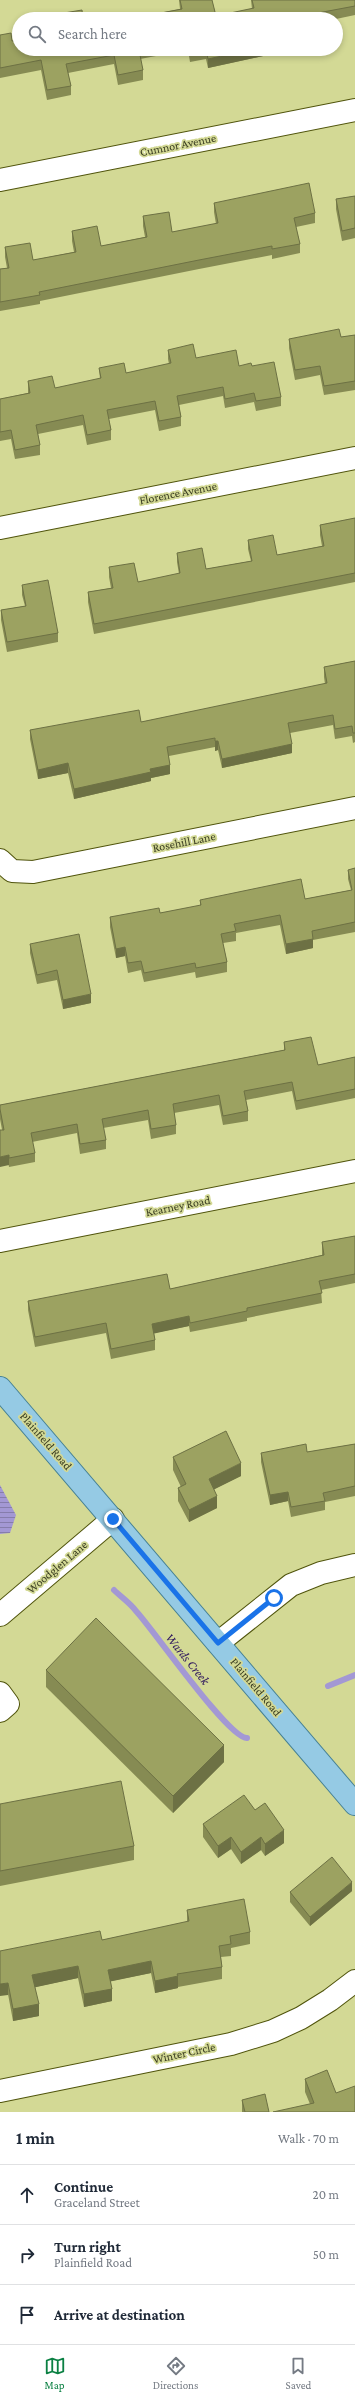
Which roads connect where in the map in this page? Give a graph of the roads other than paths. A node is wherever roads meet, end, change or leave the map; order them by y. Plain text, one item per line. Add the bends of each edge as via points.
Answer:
1 (355, 110) edge
2 (0, 180) edge
3 (355, 458) edge
4 (0, 528) edge
5 (355, 808) edge
6 (6, 865) edge
7 (355, 1171) edge
8 (0, 1242) edge
9 (0, 1388) edge
10 (113, 1519) junction
11 (355, 1565) edge
12 (0, 1615) edge
13 (218, 1643) junction
14 (0, 1693) edge
15 (0, 1711) edge
16 (355, 1804) edge
17 (355, 1981) edge
18 (0, 2091) edge

1 - 2 street, Cumnor Avenue
3 - 4 street, Florence Avenue
5 - 6 street, Rosehill Lane via 33,872
7 - 8 street, Kearney Road
9 - 10 main road, Plainfield Road
10 - 12 street, Woodglen Lane
10 - 13 main road, Plainfield Road
11 - 13 street via 321,1573 291,1585
13 - 16 main road, Plainfield Road
14 - 15 street via 8,1704
17 - 18 street, Winter Circle via 301,2018 231,2044

